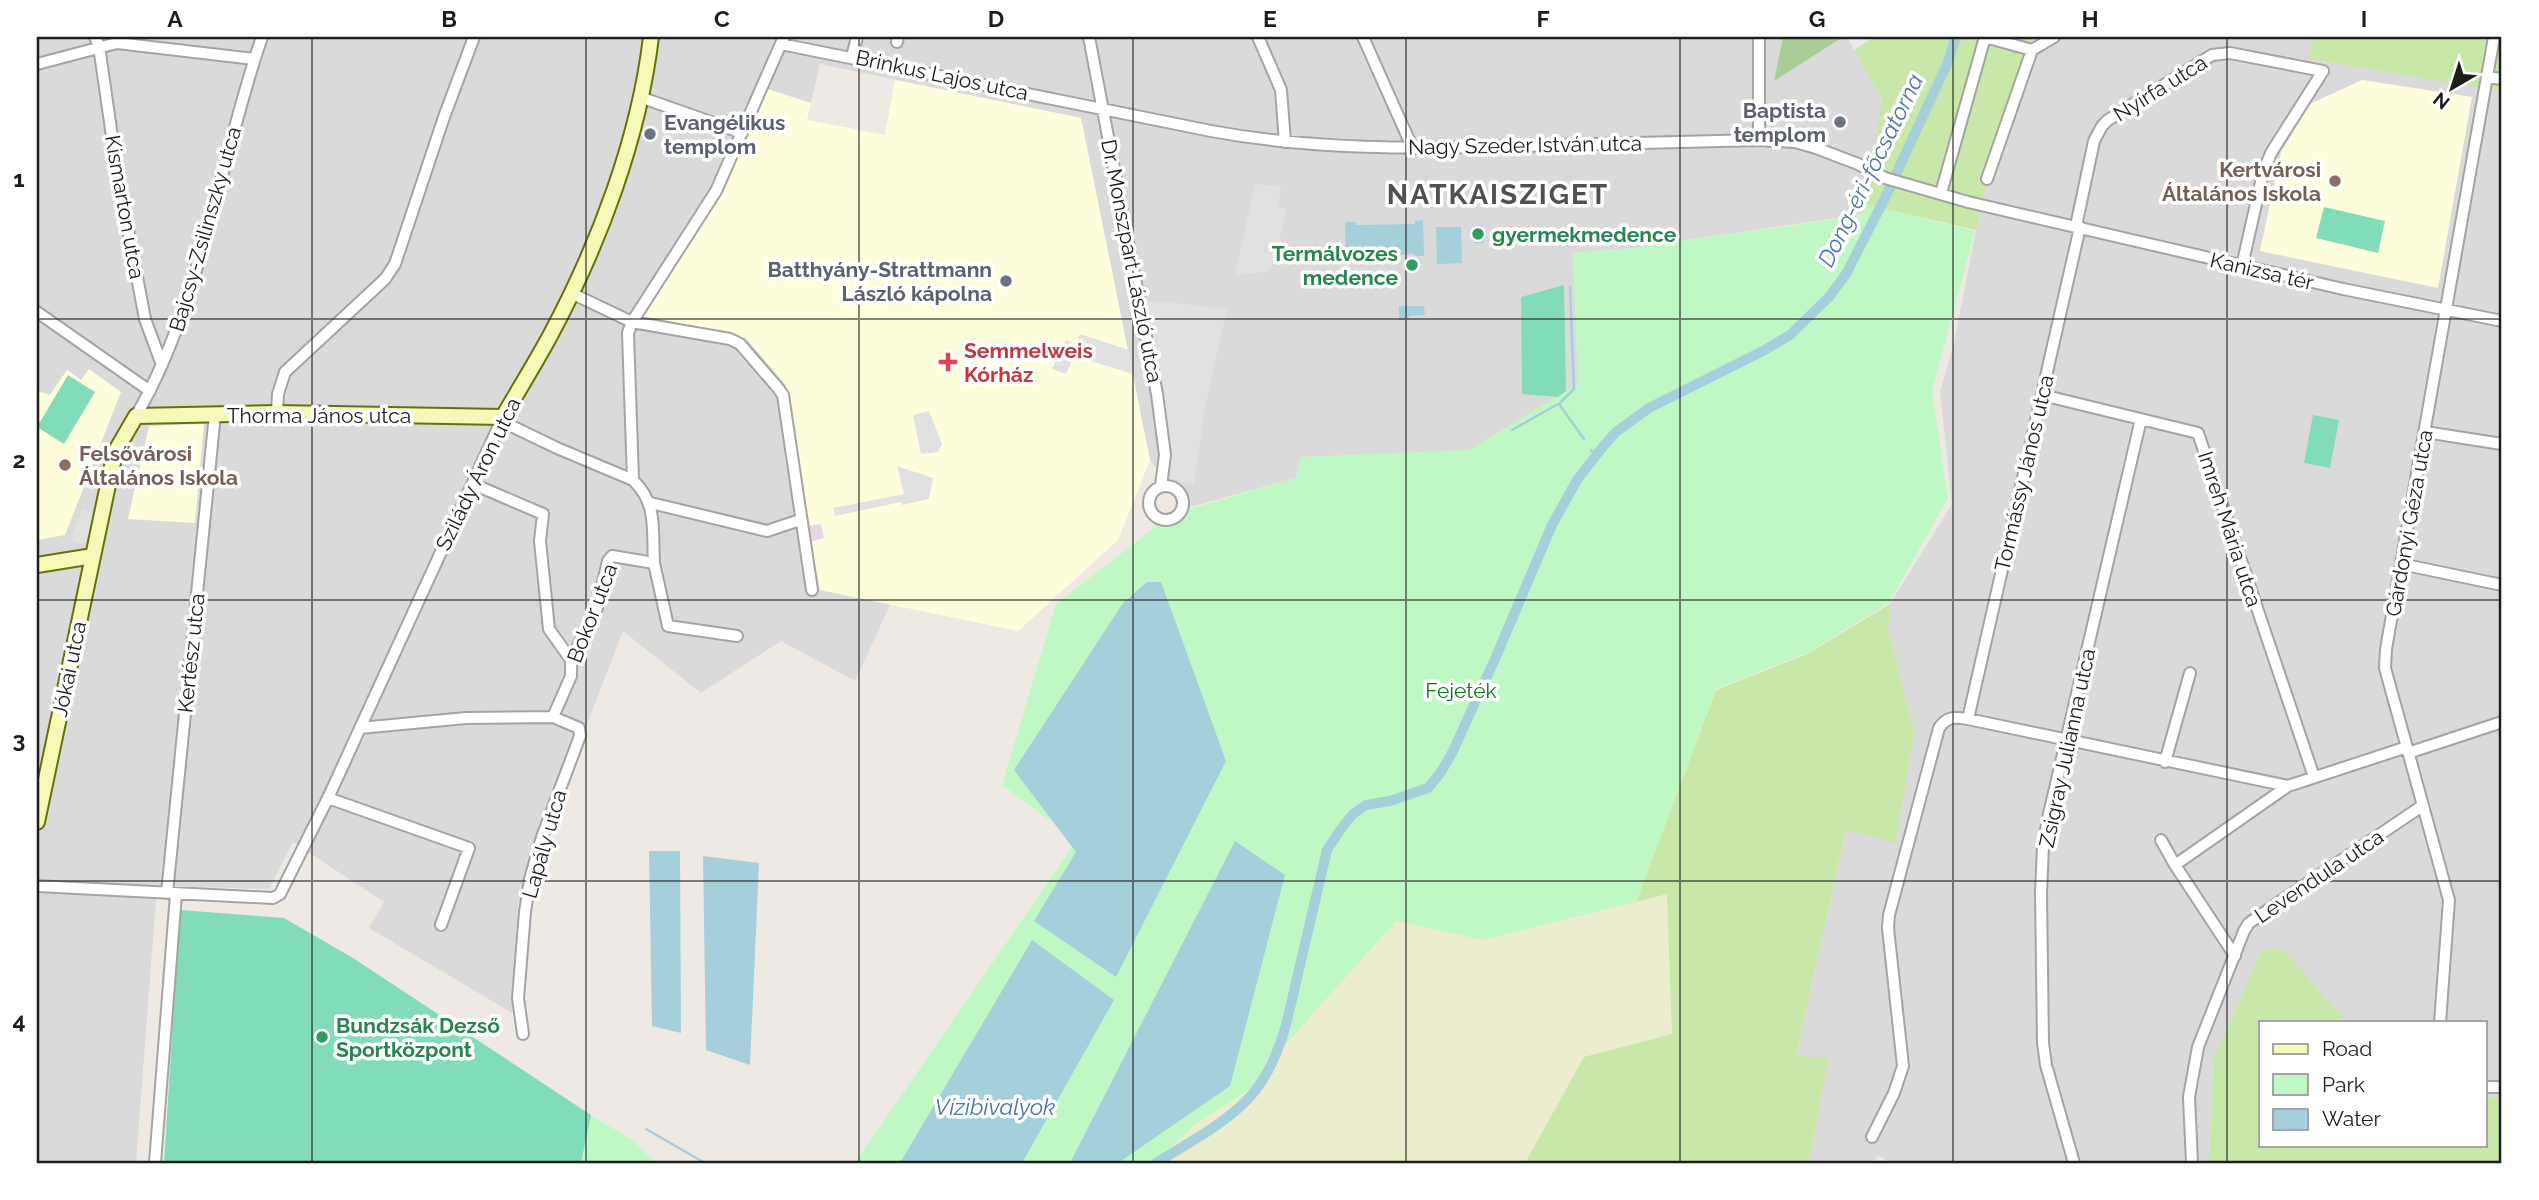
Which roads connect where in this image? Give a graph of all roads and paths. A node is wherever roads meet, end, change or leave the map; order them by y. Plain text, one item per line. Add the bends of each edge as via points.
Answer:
1 (262, 37) edge
2 (474, 37) edge
3 (651, 37) edge
4 (857, 37) edge
5 (1089, 37) edge
6 (1258, 37) edge
7 (1363, 37) edge
8 (1759, 37) edge
9 (1985, 37) edge
10 (2054, 37) edge
11 (2494, 37) edge
12 (782, 40) edge
13 (97, 41) edge
14 (2032, 50) junction
15 (852, 57) junction
16 (254, 59) junction
17 (37, 64) edge
18 (2488, 77) junction
19 (2502, 79) edge
20 (640, 97) junction
21 (1103, 108) junction
22 (742, 133) junction
23 (1759, 140) junction
24 (1285, 142) junction
25 (1413, 149) junction
26 (1987, 179) dead end
27 (1941, 193) junction
28 (2078, 227) junction
29 (2242, 266) junction
30 (571, 292) junction
31 (2446, 308) junction
32 (37, 312) edge
33 (2502, 321) edge
34 (632, 322) junction
35 (163, 365) junction
36 (150, 391) junction
37 (2042, 396) junction
38 (278, 413) junction
39 (215, 414) junction
40 (136, 415) junction
41 (502, 419) junction
42 (2141, 419) junction
43 (2425, 432) junction
44 (2502, 444) edge
45 (634, 480) junction
46 (473, 484) junction
47 (1161, 486) dead end
48 (651, 503) junction
49 (800, 520) junction
50 (93, 556) junction
51 (654, 563) junction
52 (2401, 564) junction
53 (37, 565) edge
54 (2502, 585) edge
55 (812, 590) dead end
56 (737, 636) dead end
57 (571, 660) junction
58 (2190, 673) dead end
59 (553, 717) junction
60 (1968, 719) junction
61 (2502, 722) edge
62 (360, 728) junction
63 (2067, 740) junction
64 (2407, 750) junction
65 (2165, 762) junction
66 (2314, 777) junction
67 (2288, 786) junction
68 (328, 798) junction
69 (2422, 806) junction
70 (37, 822) edge
71 (2161, 840) dead end
72 (2175, 865) junction
73 (37, 886) edge
74 (172, 893) junction
75 (441, 925) dead end
76 (2235, 956) junction
77 (2440, 1021) edge
78 (523, 1034) dead end
79 (1871, 1137) dead end
80 (155, 1163) edge
81 (2074, 1163) edge
82 (2192, 1163) edge

1 - 16 street, Bajcsy-Zsilinszky utca
2 - 38 street via 395,264 385,279 285,372
3 - 20 street, Szilády Áron utca
4 - 15 street
5 - 21 street, Dr. Monszpart László utca
6 - 24 street via 1281,90
7 - 25 street
8 - 23 street
9 - 14 street
9 - 27 street
10 - 14 street
11 - 18 street, Gárdonyi Géza utca
12 - 15 street, Brinkus Lajos utca
12 - 22 street
13 - 16 street
13 - 17 street
13 - 35 street, Kismarton utca via 145,319
14 - 26 street
15 - 21 street, Brinkus Lajos utca
16 - 35 street, Bajcsy-Zsilinszky utca
18 - 19 street
18 - 31 street, Gárdonyi Géza utca
20 - 22 street
20 - 30 street, Szilády Áron utca via 613,194
21 - 24 street, Nagy Szeder István utca
21 - 47 street, Dr. Monszpart László utca via 1159,404 1165,456
22 - 34 street via 716,191
23 - 25 street, Nagy Szeder István utca
23 - 27 street, Nagy Szeder István utca via 1816,148 1885,178
24 - 25 street, Nagy Szeder István utca
27 - 28 street
28 - 29 street, Kanizsa tér
28 - 29 street, Nyírfa utca via 2094,141 2108,120 2220,53 2323,71 2271,153
28 - 37 street, Tormássy János utca
29 - 31 street, Kanizsa tér
30 - 34 street
30 - 41 street, Szilády Áron utca
31 - 33 street, Kanizsa tér
31 - 43 street, Gárdonyi Géza utca
32 - 36 street
34 - 45 street via 627,338
34 - 49 street via 740,344 783,395
35 - 36 street, Bajcsy-Zsilinszky utca
36 - 40 street, Bajcsy-Zsilinszky utca
37 - 42 street, Imreh Mária utca
37 - 60 street, Tormássy János utca
38 - 39 street, Thorma János utca
38 - 41 street, Thorma János utca
39 - 40 street, Thorma János utca
39 - 74 street, Kertész utca
40 - 50 street, Jókai utca via 114,458
41 - 45 street
41 - 46 street, Szilády Áron utca
42 - 63 street, Zsigray Julianna utca
42 - 66 street, Imreh Mária utca via 2199,433
43 - 44 street
43 - 52 street, Gárdonyi Géza utca
45 - 48 street
46 - 57 street via 543,514 540,541 549,629
46 - 62 street, Szilády Áron utca
48 - 49 street via 767,531
48 - 51 street
49 - 55 street
50 - 53 street
50 - 70 street, Jókai utca
51 - 56 street via 668,626
51 - 57 street, Bokor utca via 617,555 609,558 597,608
52 - 54 street
52 - 64 street, Gárdonyi Géza utca via 2385,668
57 - 59 street, Bokor utca via 570,676
58 - 65 street
59 - 62 street via 466,718
59 - 78 street, Lapály utca via 575,724 580,736 530,879 518,999
60 - 63 street
60 - 79 street via 1952,717 1939,729 1891,905 1888,928 1903,1066 1895,1093
61 - 64 street
62 - 68 street, Szilády Áron utca
63 - 65 street
63 - 81 street, Zsigray Julianna utca via 2043,846 2042,1023 2046,1065
64 - 66 street
64 - 69 street, Gárdonyi Géza utca
65 - 67 street
66 - 67 street
67 - 72 street
68 - 74 street, Szilády Áron utca via 280,894 273,898
68 - 75 street via 469,848
69 - 76 street, Levendula utca via 2249,923
69 - 77 street, Gárdonyi Géza utca via 2449,900
71 - 72 street
72 - 76 street
73 - 74 street
74 - 80 street, Kertész utca
76 - 82 street, Levendula utca via 2198,1047 2189,1097

